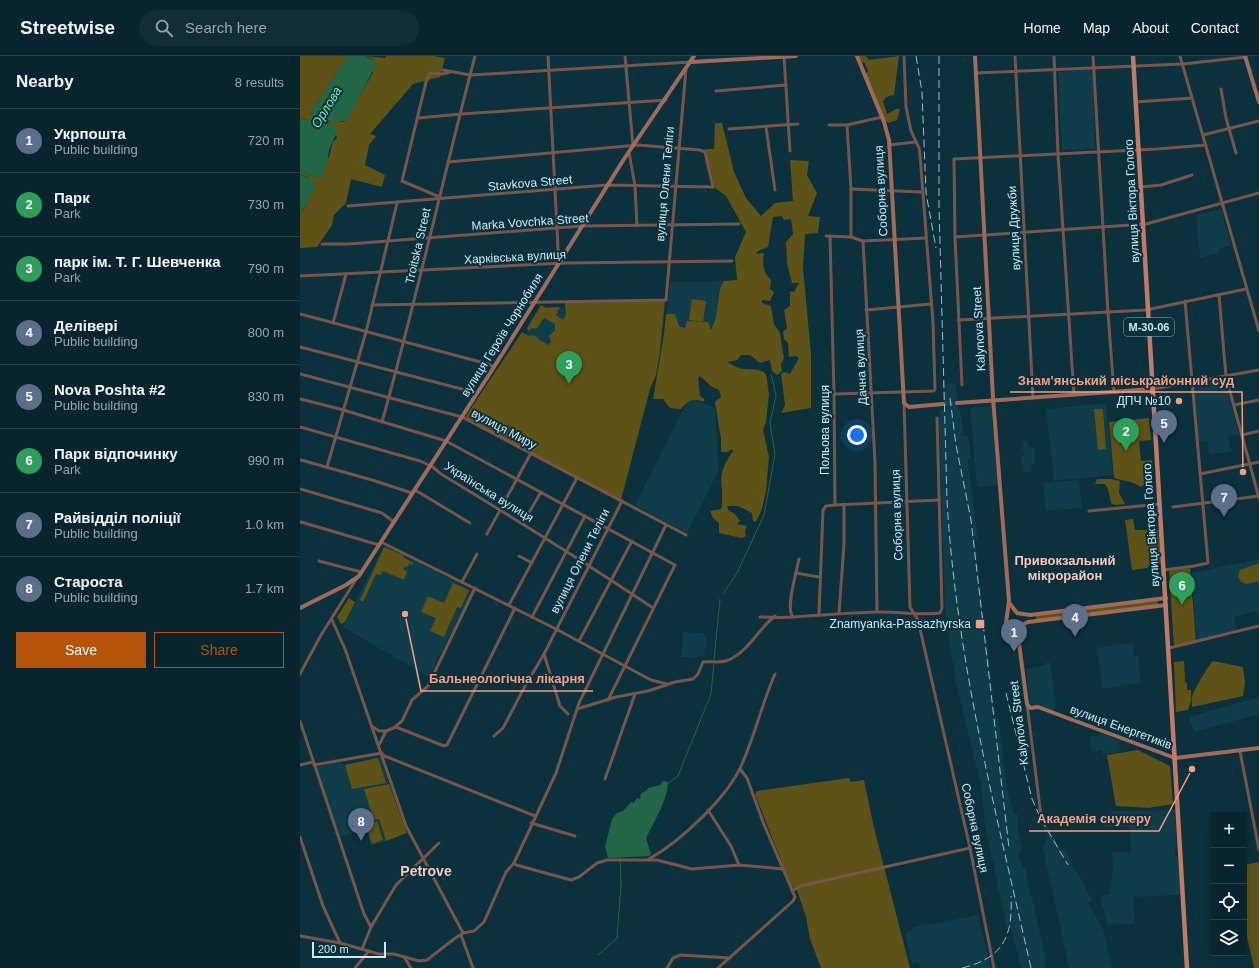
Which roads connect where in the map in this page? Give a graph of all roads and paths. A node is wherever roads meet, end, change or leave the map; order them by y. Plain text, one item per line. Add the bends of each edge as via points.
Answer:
1 (475, 56) edge
2 (548, 56) edge
3 (625, 56) edge
4 (694, 56) edge
5 (784, 56) edge
6 (796, 56) edge
7 (857, 56) edge
8 (904, 56) edge
9 (975, 56) edge
10 (1014, 56) edge
11 (1054, 56) edge
12 (1093, 56) edge
13 (1133, 56) edge
14 (1180, 56) edge
15 (1245, 56) edge
16 (691, 62) junction
17 (1183, 64) junction
18 (1134, 65) junction
19 (625, 66) junction
20 (1094, 68) junction
21 (443, 70) dead end
22 (686, 70) junction
23 (1054, 70) junction
24 (548, 71) junction
25 (450, 72) junction
26 (1015, 72) junction
27 (976, 73) junction
28 (470, 75) junction
29 (786, 85) junction
30 (1221, 89) dead end
31 (716, 91) dead end
32 (1192, 98) junction
33 (666, 100) junction
34 (628, 102) junction
35 (1136, 102) junction
36 (1259, 102) edge
37 (550, 108) junction
38 (461, 114) junction
39 (882, 117) junction
40 (418, 118) junction
41 (1259, 121) edge
42 (798, 124) dead end
43 (788, 125) junction
44 (829, 125) dead end
45 (847, 125) junction
46 (766, 128) junction
47 (1230, 128) junction
48 (729, 130) dead end
49 (1203, 135) junction
50 (915, 142) junction
51 (890, 145) junction
52 (1206, 145) junction
53 (633, 146) junction
54 (679, 148) junction
55 (1139, 150) junction
56 (790, 151) dead end
57 (629, 152) junction
58 (1098, 152) junction
59 (553, 153) junction
60 (1236, 153) dead end
61 (1058, 154) junction
62 (1019, 155) junction
63 (980, 157) junction
64 (448, 162) junction
65 (1192, 175) dead end
66 (607, 185) junction
67 (635, 186) junction
68 (1141, 187) junction
69 (675, 188) junction
70 (851, 189) junction
71 (554, 190) junction
72 (775, 190) dead end
73 (891, 191) junction
74 (922, 192) junction
75 (1259, 193) edge
76 (438, 198) junction
77 (397, 203) junction
78 (1222, 204) junction
79 (348, 206) dead end
80 (739, 224) dead end
81 (1143, 224) junction
82 (672, 225) junction
83 (582, 226) junction
84 (636, 226) junction
85 (1103, 227) junction
86 (557, 228) junction
87 (1063, 230) junction
88 (1024, 232) junction
89 (984, 234) junction
90 (850, 237) junction
91 (955, 237) junction
92 (429, 238) junction
93 (926, 238) junction
94 (894, 240) junction
95 (387, 241) junction
96 (863, 241) junction
97 (322, 244) dead end
98 (561, 260) junction
99 (732, 261) dead end
100 (669, 262) junction
101 (558, 264) junction
102 (421, 271) junction
103 (379, 273) junction
104 (346, 274) junction
105 (300, 276) edge
106 (1246, 289) junction
107 (1219, 295) junction
108 (535, 301) junction
109 (1185, 301) junction
110 (413, 304) junction
111 (931, 304) junction
112 (372, 305) junction
113 (898, 307) junction
114 (866, 310) junction
115 (1148, 310) junction
116 (1108, 313) junction
117 (300, 314) edge
118 (1068, 315) junction
119 (1028, 318) junction
120 (988, 319) junction
121 (958, 320) junction
122 (333, 323) junction
123 (1259, 331) edge
124 (366, 332) junction
125 (404, 341) junction
126 (300, 347) edge
127 (357, 362) junction
128 (494, 367) junction
129 (1259, 370) edge
130 (396, 372) junction
131 (300, 374) edge
132 (1226, 377) junction
133 (1191, 382) junction
134 (962, 385) dead end
135 (349, 387) junction
136 (1153, 389) junction
137 (903, 392) junction
138 (1114, 392) junction
139 (477, 393) junction
140 (871, 393) junction
141 (834, 394) junction
142 (1074, 395) junction
143 (389, 396) junction
144 (1033, 398) junction
145 (300, 399) edge
146 (1259, 400) edge
147 (993, 401) junction
148 (904, 403) junction
149 (957, 403) tunnel mouth
150 (944, 404) tunnel mouth
151 (1234, 405) junction
152 (909, 407) junction
153 (344, 410) junction
154 (904, 412) junction
155 (462, 417) junction
156 (937, 418) dead end
157 (382, 422) junction
158 (300, 427) edge
159 (1259, 431) edge
160 (1242, 435) junction
161 (336, 436) junction
162 (446, 441) junction
163 (531, 453) junction
164 (301, 460) edge
165 (1259, 462) edge
166 (1250, 464) junction
167 (431, 466) junction
168 (327, 467) junction
169 (1200, 474) junction
170 (577, 478) junction
171 (517, 480) junction
172 (300, 489) edge
173 (414, 492) junction
174 (541, 492) junction
175 (1259, 495) edge
176 (907, 500) junction
177 (939, 500) junction
178 (622, 501) junction
179 (875, 503) junction
180 (1202, 503) junction
181 (564, 504) junction
182 (844, 504) junction
183 (1160, 504) junction
184 (834, 505) junction
185 (1173, 507) dead end
186 (501, 510) junction
187 (1089, 512) dead end
188 (585, 516) junction
189 (301, 522) edge
190 (394, 522) junction
191 (470, 523) dead end
192 (523, 523) junction
193 (666, 525) junction
194 (608, 528) junction
195 (487, 534) dead end
196 (686, 535) dead end
197 (545, 538) junction
198 (632, 541) junction
199 (380, 544) junction
200 (567, 552) junction
201 (653, 553) junction
202 (477, 554) dead end
203 (519, 556) dead end
204 (799, 559) dead end
205 (319, 561) dead end
206 (532, 563) junction
207 (589, 565) junction
208 (1164, 570) junction
209 (796, 573) junction
210 (360, 574) junction
211 (819, 577) junction
212 (610, 579) junction
213 (462, 582) junction
214 (475, 588) junction
215 (632, 593) junction
216 (1166, 598) junction
217 (1009, 601) junction
218 (509, 605) junction
219 (1166, 605) junction
220 (300, 608) edge
221 (515, 608) junction
222 (653, 608) junction
223 (878, 612) junction
224 (839, 613) junction
225 (1017, 613) junction
226 (819, 614) junction
227 (913, 614) junction
228 (776, 616) junction
229 (532, 617) junction
230 (760, 617) dead end
231 (793, 617) junction
232 (1006, 617) junction
233 (332, 620) junction
234 (1019, 626) junction
235 (1259, 626) edge
236 (556, 629) junction
237 (579, 641) junction
238 (1169, 648) junction
239 (602, 653) junction
240 (544, 654) junction
241 (625, 665) junction
242 (300, 674) edge
243 (775, 674) dead end
244 (667, 684) junction
245 (635, 694) junction
246 (608, 700) junction
247 (1027, 704) junction
248 (576, 710) junction
249 (568, 714) dead end
250 (300, 721) edge
251 (373, 727) junction
252 (395, 727) junction
253 (387, 730) junction
254 (494, 736) dead end
255 (379, 745) junction
256 (1259, 748) edge
257 (1240, 750) junction
258 (382, 754) junction
259 (1175, 758) junction
260 (313, 764) junction
261 (300, 765) edge
262 (740, 769) junction
263 (605, 780) dead end
264 (708, 810) junction
265 (535, 816) junction
266 (1041, 816) dead end
267 (531, 823) junction
268 (575, 836) dead end
269 (300, 837) edge
270 (439, 844) dead end
271 (970, 848) junction
272 (1259, 850) edge
273 (422, 858) junction
274 (649, 859) junction
275 (514, 863) junction
276 (739, 865) junction
277 (783, 869) junction
278 (792, 891) junction
279 (371, 927) junction
280 (462, 934) junction
281 (300, 936) edge
282 (340, 943) junction
283 (362, 949) junction
284 (369, 951) junction
285 (404, 956) junction
286 (730, 958) junction
287 (354, 968) edge
288 (411, 968) edge
289 (473, 968) edge
290 (667, 968) edge
291 (718, 968) edge
292 (994, 968) edge
293 (1188, 968) edge

1 - 28 street, Troitska Street
2 - 24 street
3 - 19 street
4 - 16 street
5 - 6 street
5 - 16 street
5 - 29 street
7 - 39 street, Соборна вулиця
8 - 50 street via 906,107
9 - 27 street, Kalynova Street
10 - 26 street, вулиця Дружби
11 - 23 street
12 - 20 street
13 - 18 main road, вулиця Віктора Голого / М-30-06
14 - 17 street
15 - 17 street
15 - 36 street
16 - 19 street
16 - 22 street, вулиця Героїв Чорнобиля
17 - 18 street
17 - 32 street
18 - 20 street
18 - 35 main road, вулиця Віктора Голого / М-30-06
19 - 24 street
19 - 34 street
20 - 23 street
20 - 58 street
21 - 25 street
22 - 33 street, вулиця Героїв Чорнобиля
22 - 54 street, вулиця Олени Теліги
23 - 26 street
23 - 61 street
24 - 28 street
24 - 37 street
25 - 28 street
25 - 40 street via 430,73 423,88
26 - 27 street
26 - 62 street, вулиця Дружби
27 - 63 street, Kalynova Street
28 - 38 street, Troitska Street
29 - 31 street
29 - 43 street
30 - 47 street
32 - 35 street
32 - 49 street
33 - 34 street
33 - 53 street, вулиця Героїв Чорнобиля
34 - 37 street
34 - 53 street
35 - 55 main road, вулиця Віктора Голого / М-30-06
37 - 38 street
37 - 59 street
38 - 40 street
38 - 64 street, Troitska Street
39 - 45 street
39 - 51 street, Соборна вулиця
40 - 76 street via 402,181
41 - 47 street
42 - 43 street
43 - 46 street
43 - 56 street
44 - 45 street
45 - 70 street
46 - 48 street
46 - 72 street
47 - 49 street
47 - 60 street
49 - 52 street
50 - 51 street
50 - 74 street via 920,155
51 - 73 street, Соборна вулиця
52 - 55 street
52 - 78 street
53 - 54 street
53 - 57 street, вулиця Героїв Чорнобиля
53 - 59 street
54 - 69 street, вулиця Олени Теліги
54 - 69 street, Stavkova Street via 704,150 713,187
55 - 58 street
55 - 68 main road, вулиця Віктора Голого / М-30-06
57 - 66 street, вулиця Героїв Чорнобиля
57 - 67 street
58 - 61 street
58 - 85 street
59 - 64 street
59 - 71 street
61 - 62 street
61 - 87 street
62 - 63 street
62 - 88 street, вулиця Дружби
63 - 89 street, Kalynova Street
63 - 91 street via 954,159
64 - 76 street, Troitska Street
65 - 68 street via 1161,185
66 - 67 street, Stavkova Street
66 - 71 street, Stavkova Street
66 - 83 street, вулиця Героїв Чорнобиля
67 - 69 street, Stavkova Street
67 - 84 street
68 - 81 main road, вулиця Віктора Голого / М-30-06
69 - 82 street, вулиця Олени Теліги
70 - 73 street
70 - 90 street
71 - 76 street, Stavkova Street
71 - 86 street
73 - 74 street
73 - 94 street, Соборна вулиця
74 - 93 street
75 - 78 street
76 - 77 street, Stavkova Street
76 - 92 street, Troitska Street
77 - 79 street, Stavkova Street
77 - 95 street
78 - 81 street
78 - 106 street
80 - 82 street, Marka Vovchka Street
81 - 85 street
81 - 115 main road, вулиця Віктора Голого / М-30-06
82 - 84 street, Marka Vovchka Street
82 - 100 street, вулиця Олени Теліги
83 - 84 street, Marka Vovchka Street
83 - 86 street, Marka Vovchka Street
83 - 98 street, вулиця Героїв Чорнобиля
85 - 87 street
85 - 116 street
86 - 92 street, Marka Vovchka Street
86 - 98 street
87 - 88 street
87 - 118 street
88 - 89 street
88 - 119 street, вулиця Дружби
89 - 91 street
89 - 120 street, Kalynova Street
90 - 96 street
90 - 141 street, Польова вулиця via 828,236
91 - 121 street
92 - 95 street, Marka Vovchka Street
92 - 102 street, Troitska Street
93 - 94 street
93 - 111 street
94 - 96 street
94 - 113 street, Соборна вулиця
95 - 97 street, Marka Vovchka Street
95 - 103 street
96 - 114 street, Дачна вулиця
98 - 101 street, вулиця Героїв Чорнобиля
99 - 100 street, Харківська вулиця
100 - 101 street, Харківська вулиця
100 - 108 street, вулиця Олени Теліги via 666,300
101 - 102 street, Харківська вулиця
101 - 108 street, вулиця Героїв Чорнобиля
102 - 103 street, Харківська вулиця
102 - 110 street, Troitska Street
103 - 104 street, Харківська вулиця
103 - 112 street
104 - 105 street, Харківська вулиця
104 - 122 street
106 - 107 street
106 - 123 street
107 - 109 street
107 - 132 street
108 - 110 street
108 - 128 street, вулиця Героїв Чорнобиля
109 - 115 street
109 - 133 street
110 - 112 street
110 - 125 street, Troitska Street
111 - 113 street
111 - 137 street via 935,389
112 - 124 street
113 - 114 street
113 - 137 street, Соборна вулиця
114 - 140 street, Дачна вулиця
115 - 116 street
115 - 136 main road, вулиця Віктора Голого / М-30-06
116 - 118 street
116 - 138 street
117 - 122 street
118 - 119 street
118 - 142 street
119 - 120 street
119 - 144 street, вулиця Дружби
120 - 121 street
120 - 147 street, Kalynova Street
121 - 134 street
122 - 124 street
124 - 125 street
124 - 127 street
125 - 128 street
125 - 130 street, Troitska Street
126 - 127 street
127 - 130 street
127 - 135 street
128 - 139 street, вулиця Героїв Чорнобиля
129 - 132 street
130 - 139 street
130 - 143 street, Troitska Street
131 - 135 street, вулиця Миру
132 - 133 street
132 - 151 street
133 - 136 street
133 - 169 street
135 - 143 street, вулиця Миру
135 - 153 street
136 - 138 street
136 - 183 main road, вулиця Віктора Голого / М-30-06
137 - 140 street
137 - 148 street, Соборна вулиця
138 - 142 street
139 - 155 street, вулиця Героїв Чорнобиля
140 - 141 street
140 - 179 street, Дачна вулиця
141 - 184 street, Польова вулиця
142 - 144 street
143 - 155 street, вулиця Миру
143 - 157 street, Troitska Street
144 - 147 street
145 - 153 street
146 - 151 street
147 - 149 street
147 - 217 street, Kalynova Street
148 - 152 street
148 - 154 street, Соборна вулиця
150 - 152 street
151 - 160 street
152 - 154 street
153 - 157 street
153 - 161 street
154 - 176 street, Соборна вулиця
155 - 162 street, вулиця Героїв Чорнобиля
155 - 163 street, вулиця Миру
156 - 177 street
157 - 162 street
158 - 161 street, Українська вулиця
159 - 160 street
160 - 166 street
161 - 167 street, Українська вулиця
161 - 168 street
162 - 167 street, вулиця Героїв Чорнобиля
162 - 171 street
163 - 170 street, вулиця Миру
163 - 171 street
164 - 168 street
165 - 166 street
166 - 169 street
166 - 175 street
167 - 173 street, вулиця Героїв Чорнобиля
167 - 186 street, Українська вулиця
168 - 173 street
169 - 180 street
170 - 178 street, вулиця Миру
170 - 181 street
171 - 174 street
171 - 186 street
172 - 190 street via 382,513
173 - 190 street, вулиця Героїв Чорнобиля
173 - 191 street
174 - 181 street
174 - 192 street
175 - 180 street
176 - 177 street
176 - 179 street
176 - 227 street, Соборна вулиця via 910,607
177 - 227 street via 942,608 940,613
178 - 193 street, вулиця Миру
178 - 194 street, вулиця Олени Теліги
179 - 182 street
179 - 223 street, Дачна вулиця
180 - 185 street
180 - 208 street via 1208,562
181 - 188 street
181 - 197 street
182 - 184 street
182 - 224 street
183 - 187 street
183 - 208 main road, вулиця Віктора Голого / М-30-06
184 - 211 street via 823,509
186 - 192 street, Українська вулиця
186 - 195 street
188 - 194 street
188 - 200 street
189 - 199 street
190 - 199 street, вулиця Героїв Чорнобиля
192 - 197 street, Українська вулиця
193 - 196 street, вулиця Миру
193 - 201 street
194 - 198 street
194 - 207 street, вулиця Олени Теліги
197 - 200 street, Українська вулиця
197 - 206 street
198 - 201 street
198 - 212 street
199 - 210 street, вулиця Героїв Чорнобиля
199 - 213 street
200 - 207 street, Українська вулиця
200 - 229 street
201 - 215 street
201 - 222 street via 675,565
202 - 213 street
203 - 206 street
204 - 209 street
205 - 210 street
206 - 218 street
207 - 212 street, Українська вулиця
207 - 236 street, вулиця Олени Теліги
208 - 216 main road, вулиця Віктора Голого / М-30-06
209 - 211 street
209 - 231 street via 790,611
210 - 220 street via 339,589
210 - 233 street, вулиця Героїв Чорнобиля
211 - 226 street
212 - 215 street, Українська вулиця
212 - 237 street
213 - 214 street
214 - 218 street
214 - 252 street via 428,686 412,700 402,721
215 - 222 street, Українська вулиця
215 - 239 street
216 - 219 main road, вулиця Віктора Голого / М-30-06
216 - 225 street via 1030,615
217 - 225 street
217 - 232 street
218 - 221 street
219 - 234 street
219 - 238 main road, вулиця Віктора Голого / М-30-06
221 - 229 street
221 - 252 street via 448,743 444,746
222 - 241 street
223 - 224 street
223 - 227 street
224 - 226 street
225 - 232 street
225 - 234 street via 1021,617
226 - 231 street
227 - 271 street, Соборна вулиця via 918,620
228 - 230 street
228 - 231 street
228 - 244 street via 734,657 724,661 703,662 696,678
229 - 236 street
232 - 234 street via 1009,627
233 - 242 street, вулиця Героїв Чорнобиля
233 - 251 street via 343,643
234 - 247 street, Kalynova Street
235 - 238 street
236 - 237 street
236 - 240 street, вулиця Олени Теліги
237 - 239 street
238 - 259 main road, вулиця Віктора Голого / М-30-06
239 - 241 street
239 - 248 street
240 - 249 street via 560,706
240 - 254 street, вулиця Олени Теліги via 503,728
241 - 244 street via 651,680
241 - 246 street
243 - 262 street
244 - 245 street
245 - 246 street
245 - 263 street
246 - 248 street
247 - 259 street, вулиця Енергетиків via 1030,708 1038,707
247 - 266 street, Kalynova Street
248 - 265 street via 556,773
250 - 260 street
251 - 253 street via 379,731
251 - 255 street
252 - 253 street
253 - 255 street
255 - 258 street
256 - 257 street, вулиця Енергетиків
257 - 259 street, вулиця Енергетиків
257 - 272 street
258 - 260 street
258 - 265 street
258 - 273 street via 406,826
259 - 293 main road, вулиця Віктора Голого / М-30-06
260 - 261 street
260 - 279 street via 364,914
262 - 264 street
262 - 277 street via 747,778
264 - 274 street via 681,836
264 - 276 street via 731,846
265 - 267 street
267 - 268 street
267 - 275 street
269 - 282 street via 323,906
270 - 273 street
271 - 278 street via 800,886
271 - 292 street, Соборна вулиця
273 - 279 street via 396,885
273 - 280 street
274 - 275 street via 603,861 579,878 568,880
274 - 276 street via 692,869
275 - 280 street via 506,872 484,922 474,930
276 - 277 street
277 - 278 street
278 - 286 street via 795,895 793,901
279 - 283 street
280 - 285 street via 427,960 419,961
280 - 289 street
281 - 282 street
282 - 283 street
283 - 284 street
284 - 285 street
284 - 287 street
285 - 288 street
286 - 290 street via 680,955 673,958
286 - 291 street

